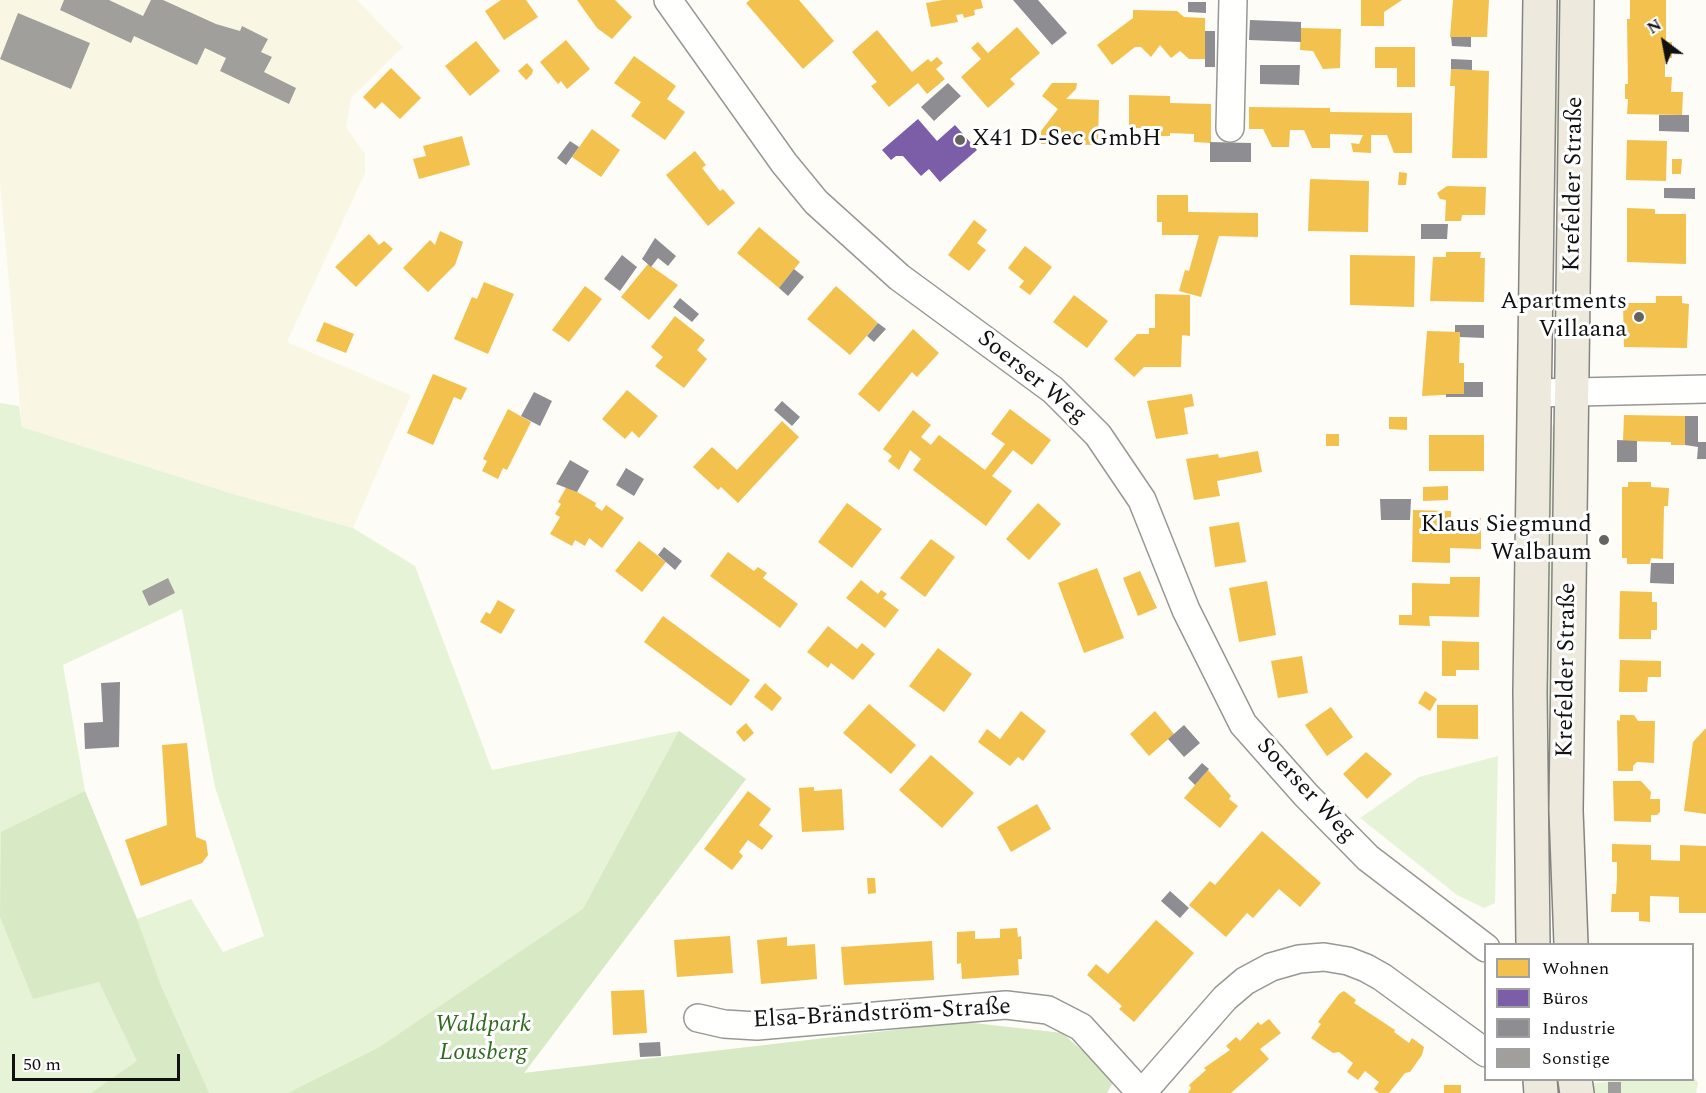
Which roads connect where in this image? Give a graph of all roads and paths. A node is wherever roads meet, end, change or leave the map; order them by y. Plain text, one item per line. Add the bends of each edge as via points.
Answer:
1 (668, 0) edge
2 (1233, 0) edge
3 (1540, 0) edge
4 (1577, 0) edge
5 (1230, 128) dead end
6 (1706, 389) edge
7 (1572, 391) junction
8 (1535, 393) junction
9 (1533, 943) edge
10 (1571, 943) edge
11 (1484, 947) edge
12 (698, 1018) dead end
13 (1484, 1052) edge
14 (1141, 1093) edge

1 - 11 street, Soerser Weg via 734,96 816,202 899,277 1053,390 1098,435 1142,500 1186,610 1243,724 1368,858
2 - 5 street
3 - 8 main road, Krefelder Straße
4 - 7 main road, Krefelder Straße
6 - 7 street
7 - 8 street
7 - 10 main road, Krefelder Straße via 1566,810
8 - 9 main road, Krefelder Straße via 1530,692
12 - 14 street, Elsa-Brändström-Straße via 757,1026 1006,1005 1048,1010 1081,1028
13 - 14 street, Elsa-Brändström-Straße via 1366,968 1324,957 1299,959 1271,967 1245,981

